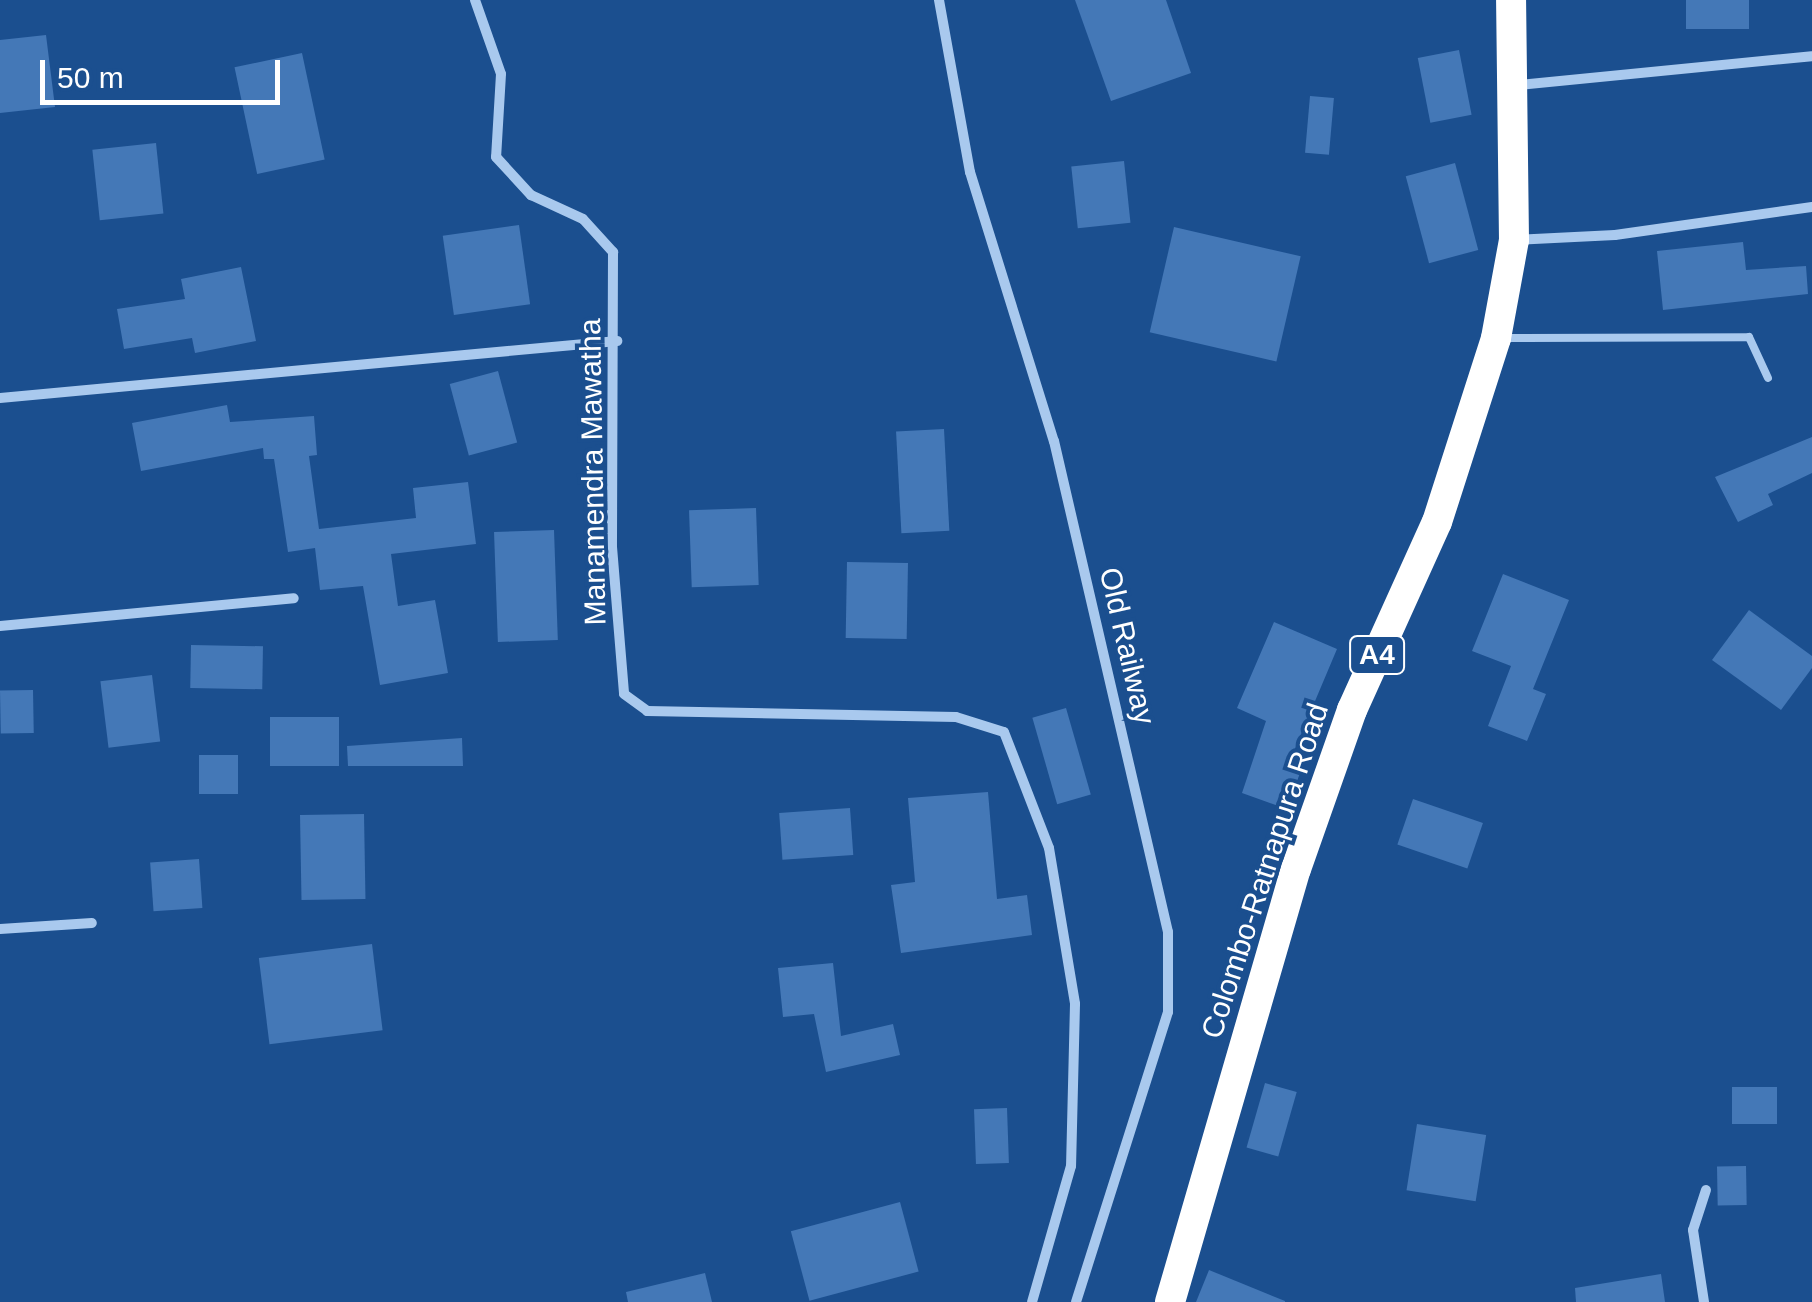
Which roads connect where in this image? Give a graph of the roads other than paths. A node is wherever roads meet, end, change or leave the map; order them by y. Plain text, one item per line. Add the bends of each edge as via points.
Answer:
1 (474, 0) edge
2 (939, 0) edge
3 (1510, 0) edge
4 (1812, 56) edge
5 (1517, 85) junction
6 (1812, 207) edge
7 (1514, 240) junction
8 (1496, 338) junction
9 (617, 341) junction
10 (1768, 378) dead end
11 (0, 398) edge
12 (294, 598) dead end
13 (0, 626) edge
14 (92, 923) dead end
15 (0, 929) edge
16 (1706, 1190) dead end
17 (1032, 1302) edge
18 (1076, 1302) edge
19 (1170, 1302) edge
20 (1704, 1302) edge

1 - 9 street, Manamendra Mawatha via 501,74 496,156 531,196 583,219 613,252
2 - 18 street, Old Railway via 970,172 1054,441 1168,932 1168,1012
3 - 5 highway, Colombo-Ratnapura Road / A4
4 - 5 street
5 - 7 highway, Colombo-Ratnapura Road / A4
6 - 7 street via 1615,236
7 - 8 highway, Colombo-Ratnapura Road / A4
8 - 10 lane via 1749,337
8 - 19 highway, Colombo-Ratnapura Road / A4 via 1437,522 1352,710 1296,870
9 - 11 street
9 - 17 street, Manamendra Mawatha via 612,548 624,694 647,711 956,718 1004,732 1049,848 1074,1004 1071,1166
12 - 13 street
14 - 15 street
16 - 20 street via 1693,1230

